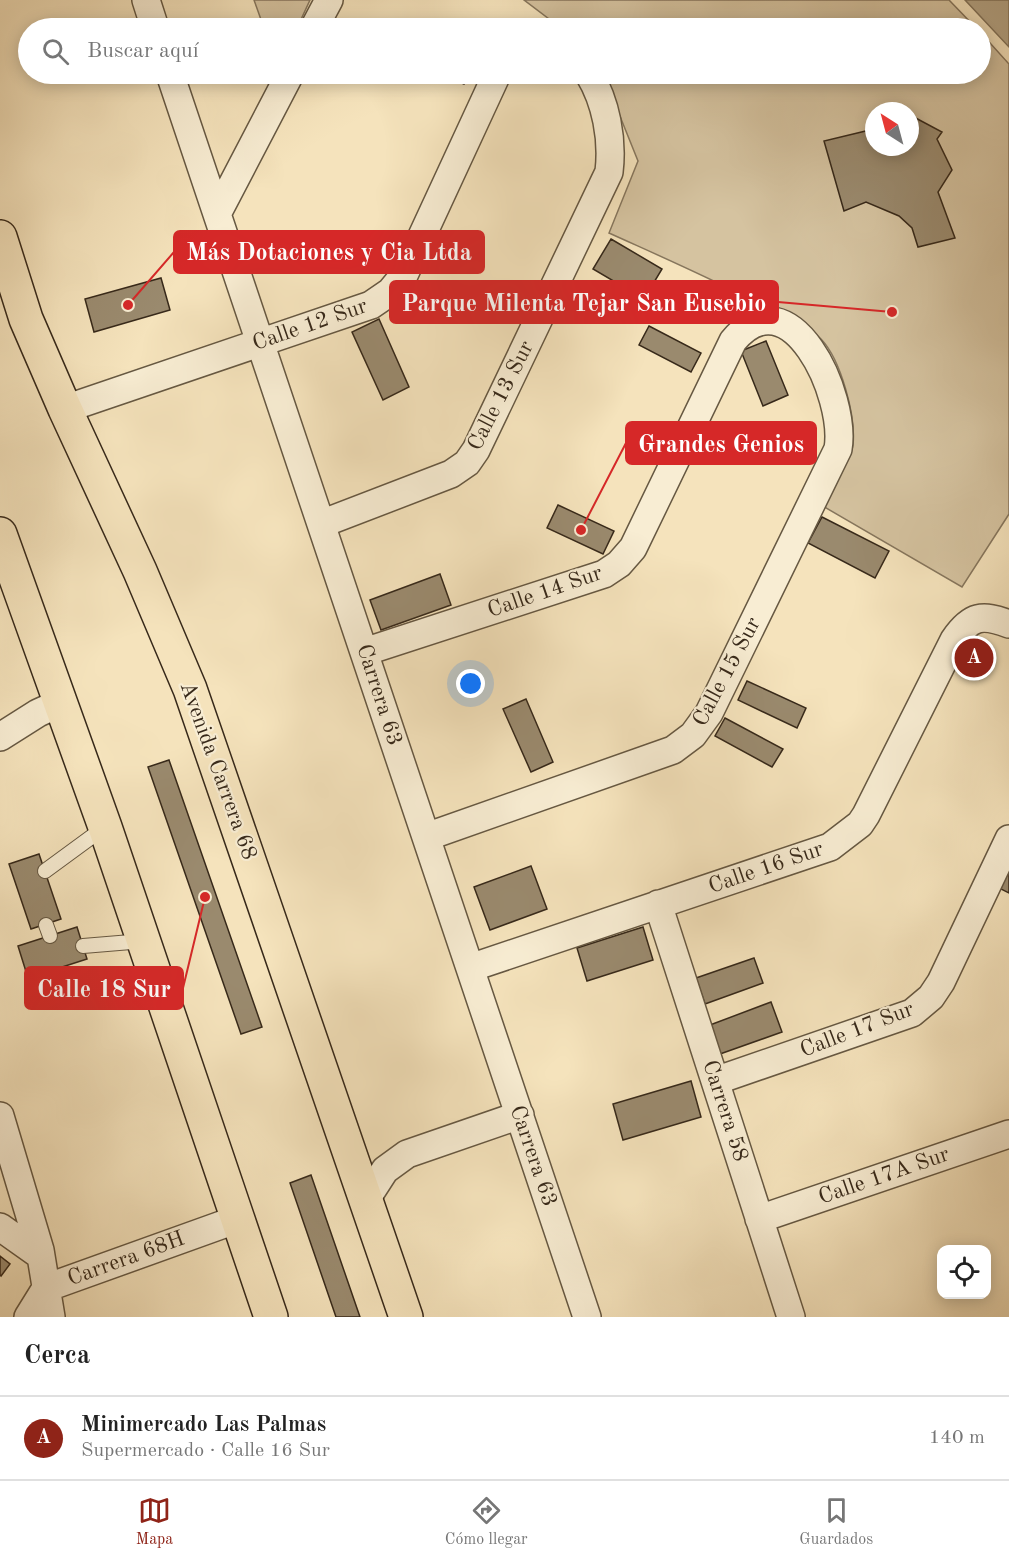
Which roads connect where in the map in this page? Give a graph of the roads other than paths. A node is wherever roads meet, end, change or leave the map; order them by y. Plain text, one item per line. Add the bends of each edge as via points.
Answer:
1 (146, 0) edge
2 (329, 0) edge
3 (152, 18) edge
4 (319, 18) edge
5 (173, 84) edge
6 (285, 84) edge
7 (492, 84) edge
8 (595, 84) edge
9 (217, 214) junction
10 (0, 237) edge
11 (765, 321) joint
12 (260, 342) junction
13 (65, 409) junction
14 (321, 524) junction
15 (0, 534) edge
16 (1009, 624) edge
17 (364, 652) junction
18 (60, 703) junction
19 (0, 737) edge
20 (105, 827) junction
21 (426, 837) junction
22 (1009, 840) edge
23 (45, 871) dead end
24 (658, 904) junction
25 (144, 941) junction
26 (82, 946) dead end
27 (470, 968) junction
28 (715, 1081) junction
29 (520, 1115) junction
30 (0, 1116) edge
31 (1009, 1134) edge
32 (365, 1201) junction
33 (238, 1219) junction
34 (759, 1219) junction
35 (0, 1227) edge
36 (41, 1256) junction
37 (46, 1288) junction
38 (28, 1317) edge
39 (51, 1317) edge
40 (271, 1317) edge
41 (406, 1317) edge
42 (587, 1317) edge
43 (791, 1317) edge

1 - 3 street
2 - 4 street
5 - 9 street, Carrera 63
6 - 9 street
7 - 12 street, Calle 12 Sur via 404,275 390,292 371,305
8 - 14 street, Calle 13 Sur via 609,130 609,172 476,450 467,463 451,474
9 - 12 street, Carrera 63
10 - 13 main road, Avenida Carrera 68 via 26,319
11 - 17 street, Calle 14 Sur via 742,330 733,341 633,548 619,564 604,574
11 - 21 street, Calle 15 Sur via 783,324 805,340 820,362 838,416 838,449 709,713 693,735 673,750
12 - 13 street, Calle 12 Sur
12 - 14 street, Carrera 63
13 - 32 main road, Avenida Carrera 68 via 190,689
14 - 17 street, Carrera 63
15 - 18 main road
16 - 24 street, Calle 16 Sur via 991,617 977,618 964,626 860,824 830,847
17 - 21 street, Carrera 63
18 - 19 street
18 - 20 main road
20 - 23 lane
20 - 25 main road
21 - 27 street, Carrera 63
22 - 28 street, Calle 17 Sur via 941,982 923,1005 912,1013
24 - 27 street, Calle 16 Sur
24 - 28 street, Carrera 58
25 - 26 lane
25 - 33 main road
27 - 29 street, Carrera 63
28 - 34 street, Carrera 58
29 - 32 street via 407,1154 386,1170
29 - 42 street, Carrera 63
30 - 36 street
31 - 34 street, Calle 17A Sur
32 - 41 main road, Avenida Carrera 68
33 - 37 street, Carrera 68H
33 - 40 main road
34 - 43 street, Carrera 58
35 - 36 street
36 - 37 street
37 - 38 street, Carrera 68H
37 - 39 street

